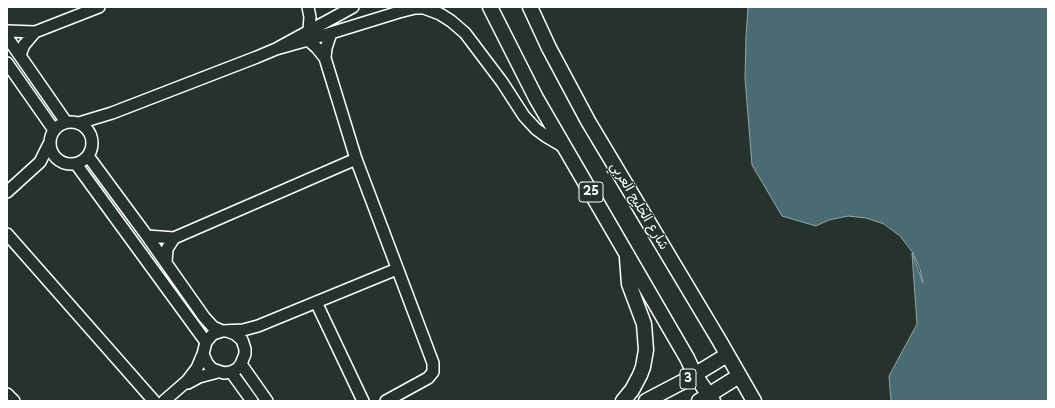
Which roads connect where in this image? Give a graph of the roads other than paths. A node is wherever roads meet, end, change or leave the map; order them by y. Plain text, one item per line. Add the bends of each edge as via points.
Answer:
1 (99, 7) edge
2 (353, 7) edge
3 (490, 7) edge
4 (530, 7) edge
5 (309, 8) edge
6 (424, 8) edge
7 (326, 21) junction
8 (7, 31) edge
9 (35, 32) junction
10 (331, 33) junction
11 (308, 35) junction
12 (7, 37) edge
13 (20, 55) junction
14 (325, 58) junction
15 (7, 63) edge
16 (112, 113) junction
17 (66, 122) junction
18 (79, 123) junction
19 (54, 130) junction
20 (90, 135) junction
21 (49, 144) junction
22 (564, 147) junction
23 (88, 156) junction
24 (356, 159) junction
25 (62, 162) junction
26 (76, 164) junction
27 (35, 166) junction
28 (7, 192) edge
29 (7, 234) edge
30 (147, 236) junction
31 (174, 238) junction
32 (627, 256) junction
33 (166, 262) junction
34 (397, 269) junction
35 (316, 302) junction
36 (258, 326) junction
37 (224, 331) junction
38 (206, 342) junction
39 (245, 349) junction
40 (203, 354) junction
41 (727, 355) junction
42 (242, 364) junction
43 (218, 372) junction
44 (230, 372) junction
45 (695, 375) junction
46 (739, 376) junction
47 (182, 386) junction
48 (7, 394) edge
49 (707, 399) edge
50 (14, 401) edge
51 (154, 401) edge
52 (164, 401) edge
53 (252, 401) edge
54 (267, 401) edge
55 (363, 401) edge
56 (386, 401) edge
57 (622, 401) edge
58 (646, 401) edge
59 (754, 401) edge

1 - 9 street
2 - 7 street
3 - 22 main road, 25
4 - 41 main road, شارع الخليج العربي / 25 via 588,121
5 - 7 street
5 - 11 street
6 - 10 street via 399,12
6 - 22 street via 440,14 465,33 524,116 536,129
7 - 11 street
8 - 9 street
9 - 13 street via 24,44
10 - 11 street
10 - 14 street
11 - 14 street
11 - 16 street
12 - 13 street
13 - 17 street
14 - 24 street
15 - 19 street
16 - 18 street
16 - 20 street
17 - 18 street
17 - 19 street
18 - 20 street
19 - 21 street
20 - 23 street via 92,144
21 - 25 street via 53,155
21 - 27 street via 44,156
22 - 32 main road, 25
23 - 26 street
23 - 30 street
24 - 31 street
24 - 34 street
25 - 26 street
25 - 27 street
26 - 38 street
27 - 28 street
29 - 51 street
30 - 31 street
30 - 33 street
31 - 33 street via 167,249
32 - 45 main road, 25
32 - 57 main road via 629,284 644,324 646,350 639,379
33 - 37 street via 208,322
34 - 35 street
34 - 56 street via 434,368 428,378
35 - 36 street
35 - 55 street
36 - 37 street
36 - 39 street
37 - 38 street via 213,334
37 - 39 street via 239,337
38 - 40 street
39 - 42 street
40 - 43 street via 207,364
40 - 47 street
41 - 45 main road, 3
41 - 46 main road, شارع الخليج العربي / 25
42 - 44 street
42 - 54 street
43 - 44 street
43 - 47 street via 199,377
44 - 53 street
45 - 49 main road, 25
45 - 58 main road, 3
46 - 49 main road, 3
46 - 59 main road, شارع الخليج العربي / 25
47 - 52 street
48 - 50 street

